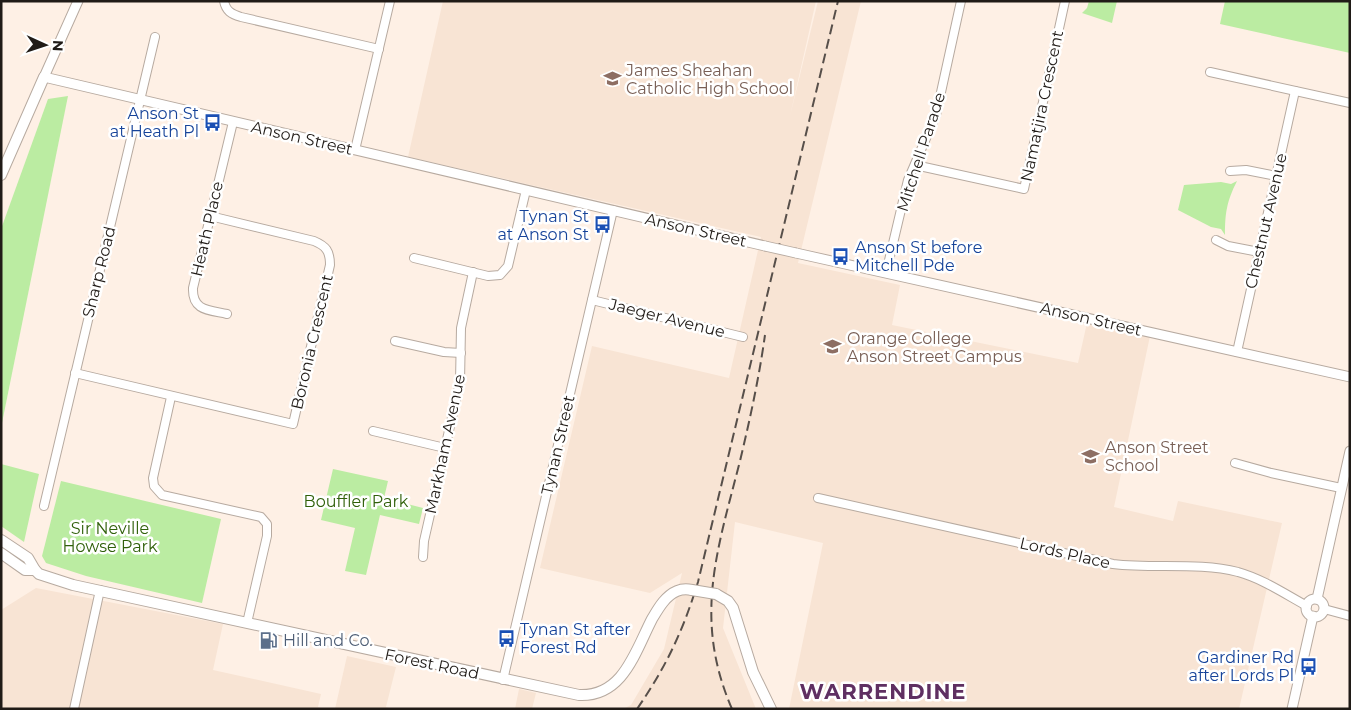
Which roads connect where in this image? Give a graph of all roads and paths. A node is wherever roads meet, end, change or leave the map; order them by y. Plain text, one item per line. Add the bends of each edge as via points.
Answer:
1 (78, 1) edge
2 (224, 1) edge
3 (390, 1) edge
4 (961, 1) edge
5 (1065, 1) edge
6 (155, 38) dead end
7 (379, 49) junction
8 (1210, 72) dead end
9 (44, 77) junction
10 (1295, 91) junction
11 (141, 100) junction
12 (1350, 103) edge
13 (233, 122) junction
14 (355, 150) junction
15 (915, 165) junction
16 (1230, 171) dead end
17 (1, 175) edge
18 (1276, 176) junction
19 (526, 190) junction
20 (613, 210) junction
21 (210, 216) junction
22 (1216, 240) dead end
23 (1259, 252) junction
24 (414, 258) dead end
25 (473, 272) junction
26 (886, 273) junction
27 (592, 300) junction
28 (227, 314) dead end
29 (743, 337) dead end
30 (395, 341) dead end
31 (1236, 352) junction
32 (461, 353) junction
33 (75, 373) junction
34 (1350, 377) edge
35 (171, 397) junction
36 (374, 431) dead end
37 (445, 448) junction
38 (1350, 450) edge
39 (1235, 462) dead end
40 (1341, 488) junction
41 (818, 498) dead end
42 (44, 506) dead end
43 (1, 540) edge
44 (1, 553) edge
45 (423, 557) dead end
46 (34, 570) junction
47 (100, 590) junction
48 (1317, 599) junction
49 (1307, 606) junction
50 (1324, 609) junction
51 (1313, 616) junction
52 (1350, 616) edge
53 (247, 623) junction
54 (503, 680) junction
55 (74, 709) edge
56 (771, 709) edge
57 (1292, 709) edge

1 - 9 street
2 - 7 street via 230,13 240,18
3 - 7 street
4 - 15 street, Mitchell Parade via 936,115
5 - 15 street, Namatjira Crescent via 1024,190
6 - 11 street, Sharp Road
7 - 14 street
8 - 10 street
9 - 11 street, Anson Street
9 - 17 main road
10 - 12 street
10 - 18 street, Chestnut Avenue
11 - 13 street, Anson Street
11 - 33 street, Sharp Road
13 - 14 street, Anson Street
13 - 21 street, Heath Place
14 - 19 street, Anson Street
15 - 26 street, Mitchell Parade via 908,180
16 - 18 street via 1246,170
18 - 23 street, Chestnut Avenue
19 - 20 street, Anson Street
19 - 25 street via 508,266 500,275
20 - 26 street, Anson Street, bridge
20 - 27 street, Tynan Street
21 - 28 street, Heath Place via 193,296 200,307
21 - 35 street, Boronia Crescent via 314,240 328,250 330,264 293,424
22 - 23 street via 1228,246
23 - 31 street, Chestnut Avenue
24 - 25 street
25 - 32 street, Markham Avenue via 462,322
26 - 31 street, Anson Street
27 - 29 street, Jaeger Avenue
27 - 54 street, Tynan Street
30 - 32 street
31 - 34 street, Anson Street
32 - 37 street, Markham Avenue via 460,382
33 - 35 street, Boronia Crescent
33 - 42 street, Sharp Road
35 - 53 street via 152,478 154,486 162,495 261,517 267,524
36 - 37 street
37 - 45 street, Markham Avenue
38 - 40 street
39 - 40 street
40 - 48 street
41 - 49 street, Lords Place via 1113,564 1202,567 1239,572 1273,586
43 - 46 main road, Forest Road via 28,558
44 - 46 main road, Forest Road via 25,570
46 - 47 main road, Forest Road via 52,579
47 - 53 main road, Forest Road
47 - 55 street
48 - 49 street
48 - 50 street
49 - 51 street via 1307,611
50 - 51 street via 1319,616
50 - 52 street
51 - 57 street
53 - 54 main road, Forest Road
54 - 56 main road, Forest Road, bridge via 579,695 604,692 621,676 663,601 678,590 692,590 716,594 733,608 753,672

